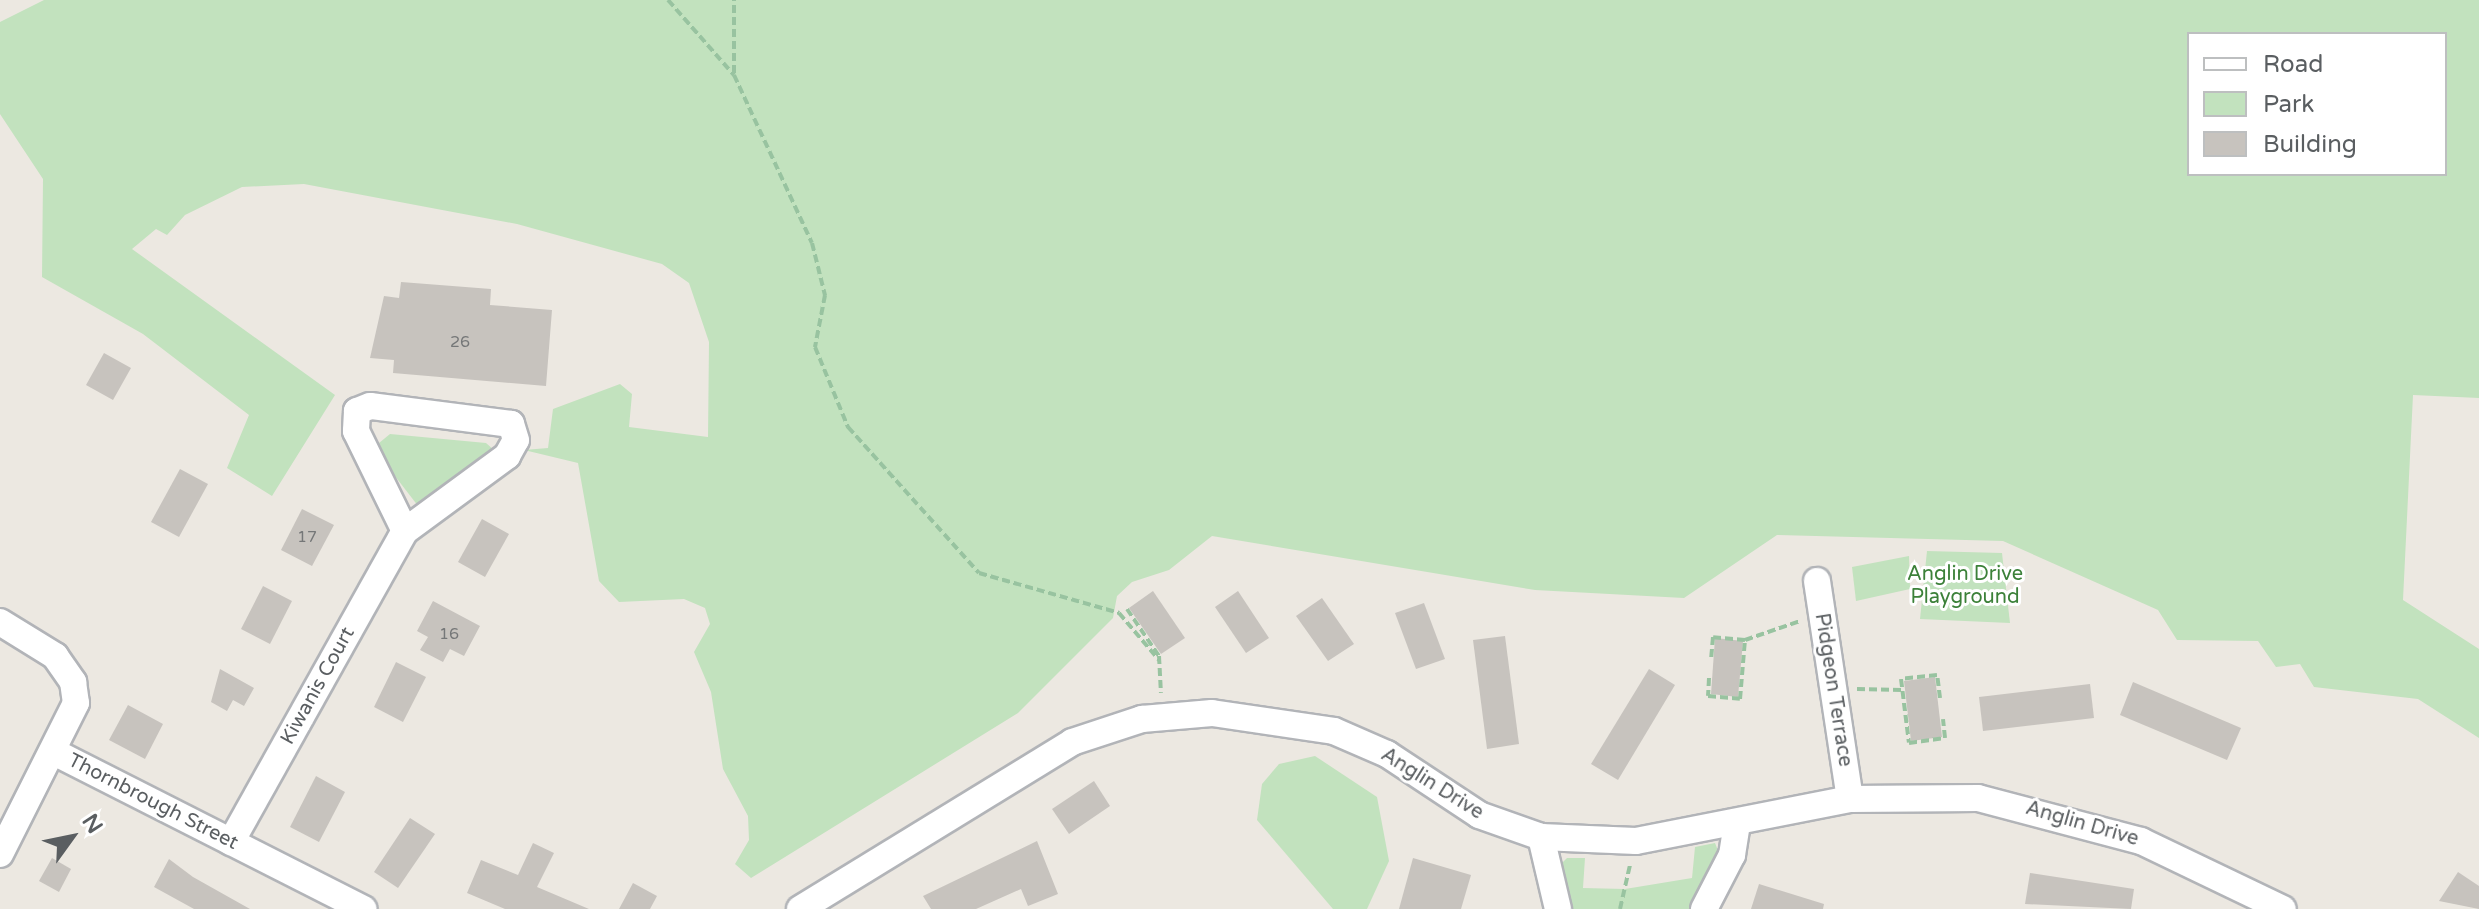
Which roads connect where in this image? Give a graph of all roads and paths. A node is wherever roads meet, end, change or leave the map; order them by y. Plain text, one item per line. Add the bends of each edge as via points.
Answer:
1 (668, 0) edge
2 (734, 0) edge
3 (734, 75) junction
4 (405, 531) junction
5 (1817, 581) dead end
6 (1127, 609) dead end
7 (1822, 613) junction
8 (0, 622) edge
9 (1745, 640) junction
10 (1711, 658) dead end
11 (1159, 660) junction
12 (1709, 678) dead end
13 (1902, 690) junction
14 (1834, 693) junction
15 (1940, 698) dead end
16 (1162, 716) junction
17 (1943, 719) dead end
18 (54, 752) junction
19 (1850, 799) junction
20 (1737, 822) junction
21 (1541, 837) junction
22 (1636, 841) junction
23 (231, 842) junction
24 (0, 854) edge
25 (363, 909) edge
26 (800, 909) edge
27 (1558, 909) edge
28 (1620, 909) edge
29 (1704, 909) edge
30 (2283, 909) edge

1 - 3 path
2 - 3 path
3 - 11 path via 812,243 825,295 815,347 848,427 979,573 1119,613
4 - 4 street, Kiwanis Court via 507,456 516,440 511,424 370,406 357,411 356,431
4 - 23 street, Kiwanis Court
5 - 7 street, Pidgeon Terrace
6 - 11 path
7 - 9 path
7 - 14 street, Pidgeon Terrace
8 - 18 street, Thornbrough Street via 55,656 73,682 76,703
9 - 10 path via 1713,637
9 - 12 path via 1740,699 1708,696
11 - 16 path
13 - 14 path via 1878,685
13 - 15 path via 1901,679 1937,675
13 - 17 path via 1909,743 1945,738
14 - 19 street, Pidgeon Terrace
16 - 21 street, Anglin Drive via 1254,715 1334,731 1387,754 1479,815
16 - 26 street, Anglin Drive via 1072,742
18 - 23 street, Thornbrough Street
18 - 24 street
19 - 20 street, Anglin Drive
19 - 30 street, Anglin Drive via 1978,798 2057,813 2177,854
20 - 22 street, Anglin Drive
20 - 29 street via 1732,855
21 - 22 street, Anglin Drive
21 - 27 street
22 - 28 path
23 - 25 street, Thornbrough Street

